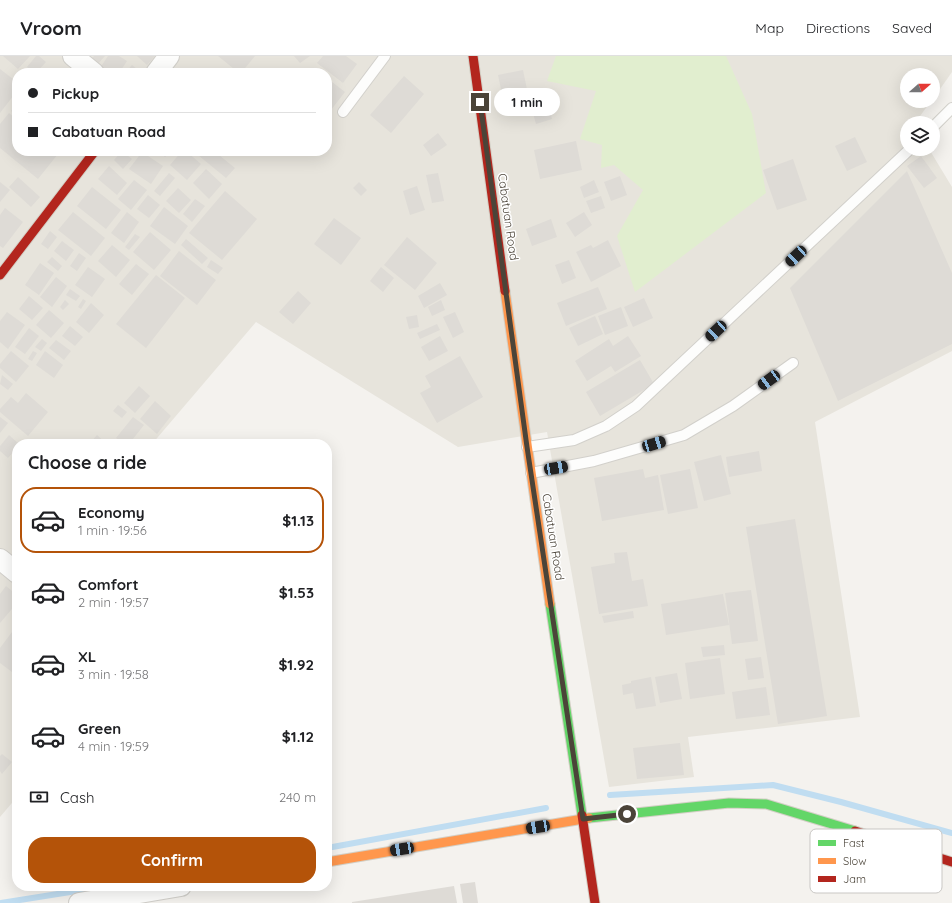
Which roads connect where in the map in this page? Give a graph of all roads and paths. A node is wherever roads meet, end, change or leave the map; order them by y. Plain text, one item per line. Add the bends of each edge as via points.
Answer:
1 (73, 56) edge
2 (169, 56) edge
3 (385, 56) edge
4 (473, 56) edge
5 (88, 68) edge
6 (160, 68) edge
7 (952, 108) edge
8 (343, 112) dead end
9 (940, 120) edge
10 (91, 156) edge
11 (903, 156) edge
12 (0, 274) edge
13 (793, 363) dead end
14 (527, 447) junction
15 (531, 472) junction
16 (0, 559) edge
17 (12, 569) edge
18 (583, 819) junction
19 (850, 829) edge
20 (942, 859) edge
21 (332, 861) edge
22 (952, 862) edge
23 (151, 891) edge
24 (79, 903) edge
25 (595, 903) edge

1 - 5 street
2 - 6 street
3 - 8 lane
4 - 14 main road, Cabatuan Road
7 - 9 lane
10 - 12 main road
11 - 14 lane via 636,406 606,426 574,440
13 - 15 lane via 733,406 684,435 594,461
14 - 15 main road, Cabatuan Road
15 - 18 main road, Cabatuan Road
16 - 17 street
18 - 19 main road via 729,803 766,804
18 - 21 main road
18 - 25 main road, Cabatuan Road
20 - 22 main road
23 - 24 street

